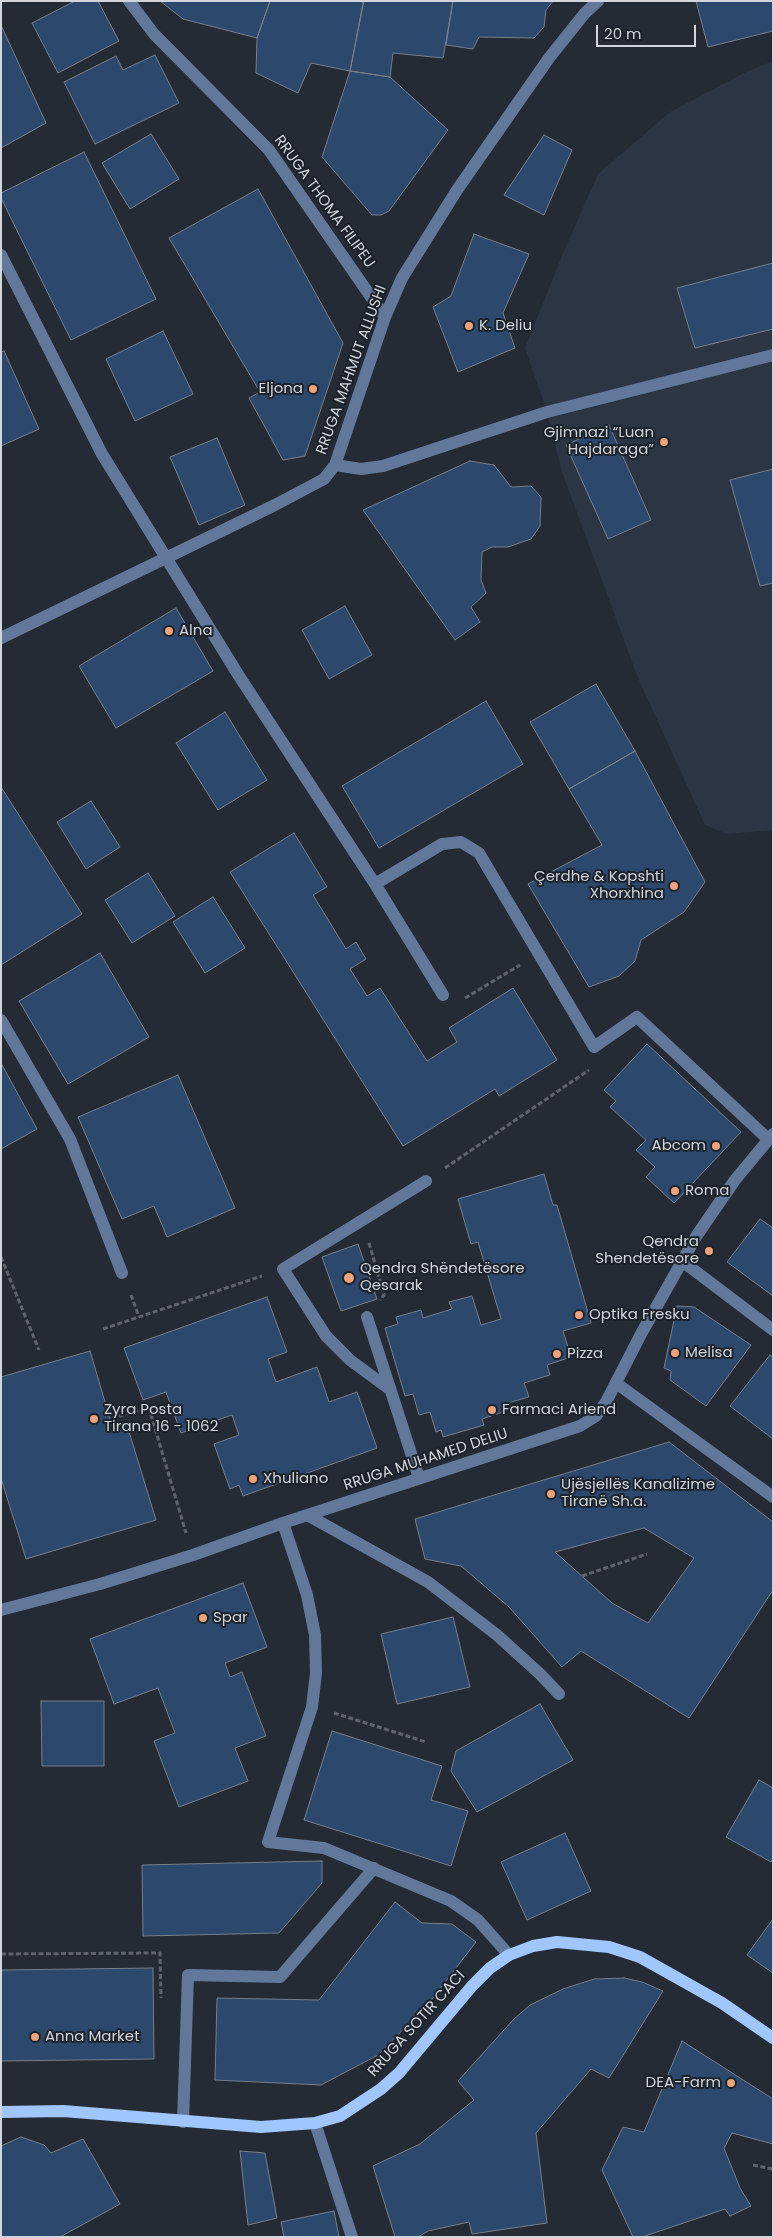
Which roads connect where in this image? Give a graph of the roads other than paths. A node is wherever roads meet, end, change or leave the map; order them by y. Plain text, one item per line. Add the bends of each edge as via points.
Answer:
1 (129, 1) edge
2 (598, 1) edge
3 (1, 255) edge
4 (385, 316) junction
5 (773, 355) edge
6 (335, 465) junction
7 (165, 557) junction
8 (1, 638) edge
9 (375, 884) junction
10 (443, 995) dead end
11 (1, 1020) edge
12 (771, 1136) edge
13 (426, 1181) road end
14 (682, 1261) junction
15 (122, 1273) dead end
16 (367, 1317) road end
17 (773, 1330) edge
18 (616, 1383) junction
19 (388, 1388) junction
20 (419, 1478) junction
21 (773, 1497) edge
22 (309, 1516) junction
23 (283, 1523) junction
24 (1, 1610) edge
25 (559, 1694) dead end
26 (374, 1868) junction
27 (509, 1955) junction
28 (773, 2038) edge
29 (1, 2112) edge
30 (184, 2122) junction
31 (315, 2123) junction
32 (352, 2237) edge

1 - 4 street, RRUGA THOMA FILIPEU via 154,34 269,150
2 - 4 street, RRUGA MAHMUT ALLUSHI via 549,58 457,190 402,278
3 - 7 street via 102,454
4 - 6 street, RRUGA MAHMUT ALLUSHI
5 - 6 street via 547,412 383,466 361,470
6 - 7 street, RRUGA MAHMUT ALLUSHI via 324,479 302,492
7 - 8 street, RRUGA MAHMUT ALLUSHI
7 - 9 street
9 - 10 street
9 - 12 street via 442,844 461,842 479,853 594,1047 637,1017
11 - 15 street via 70,1139
12 - 14 street, RRUGA MUHAMED DELIU via 708,1217
13 - 19 street via 283,1269 326,1336 350,1360
14 - 17 street
14 - 18 street, RRUGA MUHAMED DELIU
16 - 19 street
18 - 20 street, RRUGA MUHAMED DELIU via 596,1416 580,1426
18 - 21 street
19 - 20 street
20 - 22 street, RRUGA MUHAMED DELIU
22 - 23 street, RRUGA MUHAMED DELIU
22 - 25 street via 428,1582 497,1636
23 - 24 street, RRUGA MUHAMED DELIU via 100,1584
23 - 26 street via 307,1595 315,1635 316,1673 312,1707 268,1842 324,1848
26 - 27 street via 450,1901 478,1920
26 - 30 street via 280,1977 188,1975
27 - 28 main road, RRUGA SOTIR CACI via 532,1946 558,1942 609,1948 640,1957 690,1984
27 - 31 main road, RRUGA SOTIR CACI via 472,1986 410,2060 381,2089 340,2116
29 - 30 main road, RRUGA SOTIR CACI via 63,2111
30 - 31 main road, RRUGA SOTIR CACI via 261,2127
31 - 32 street

